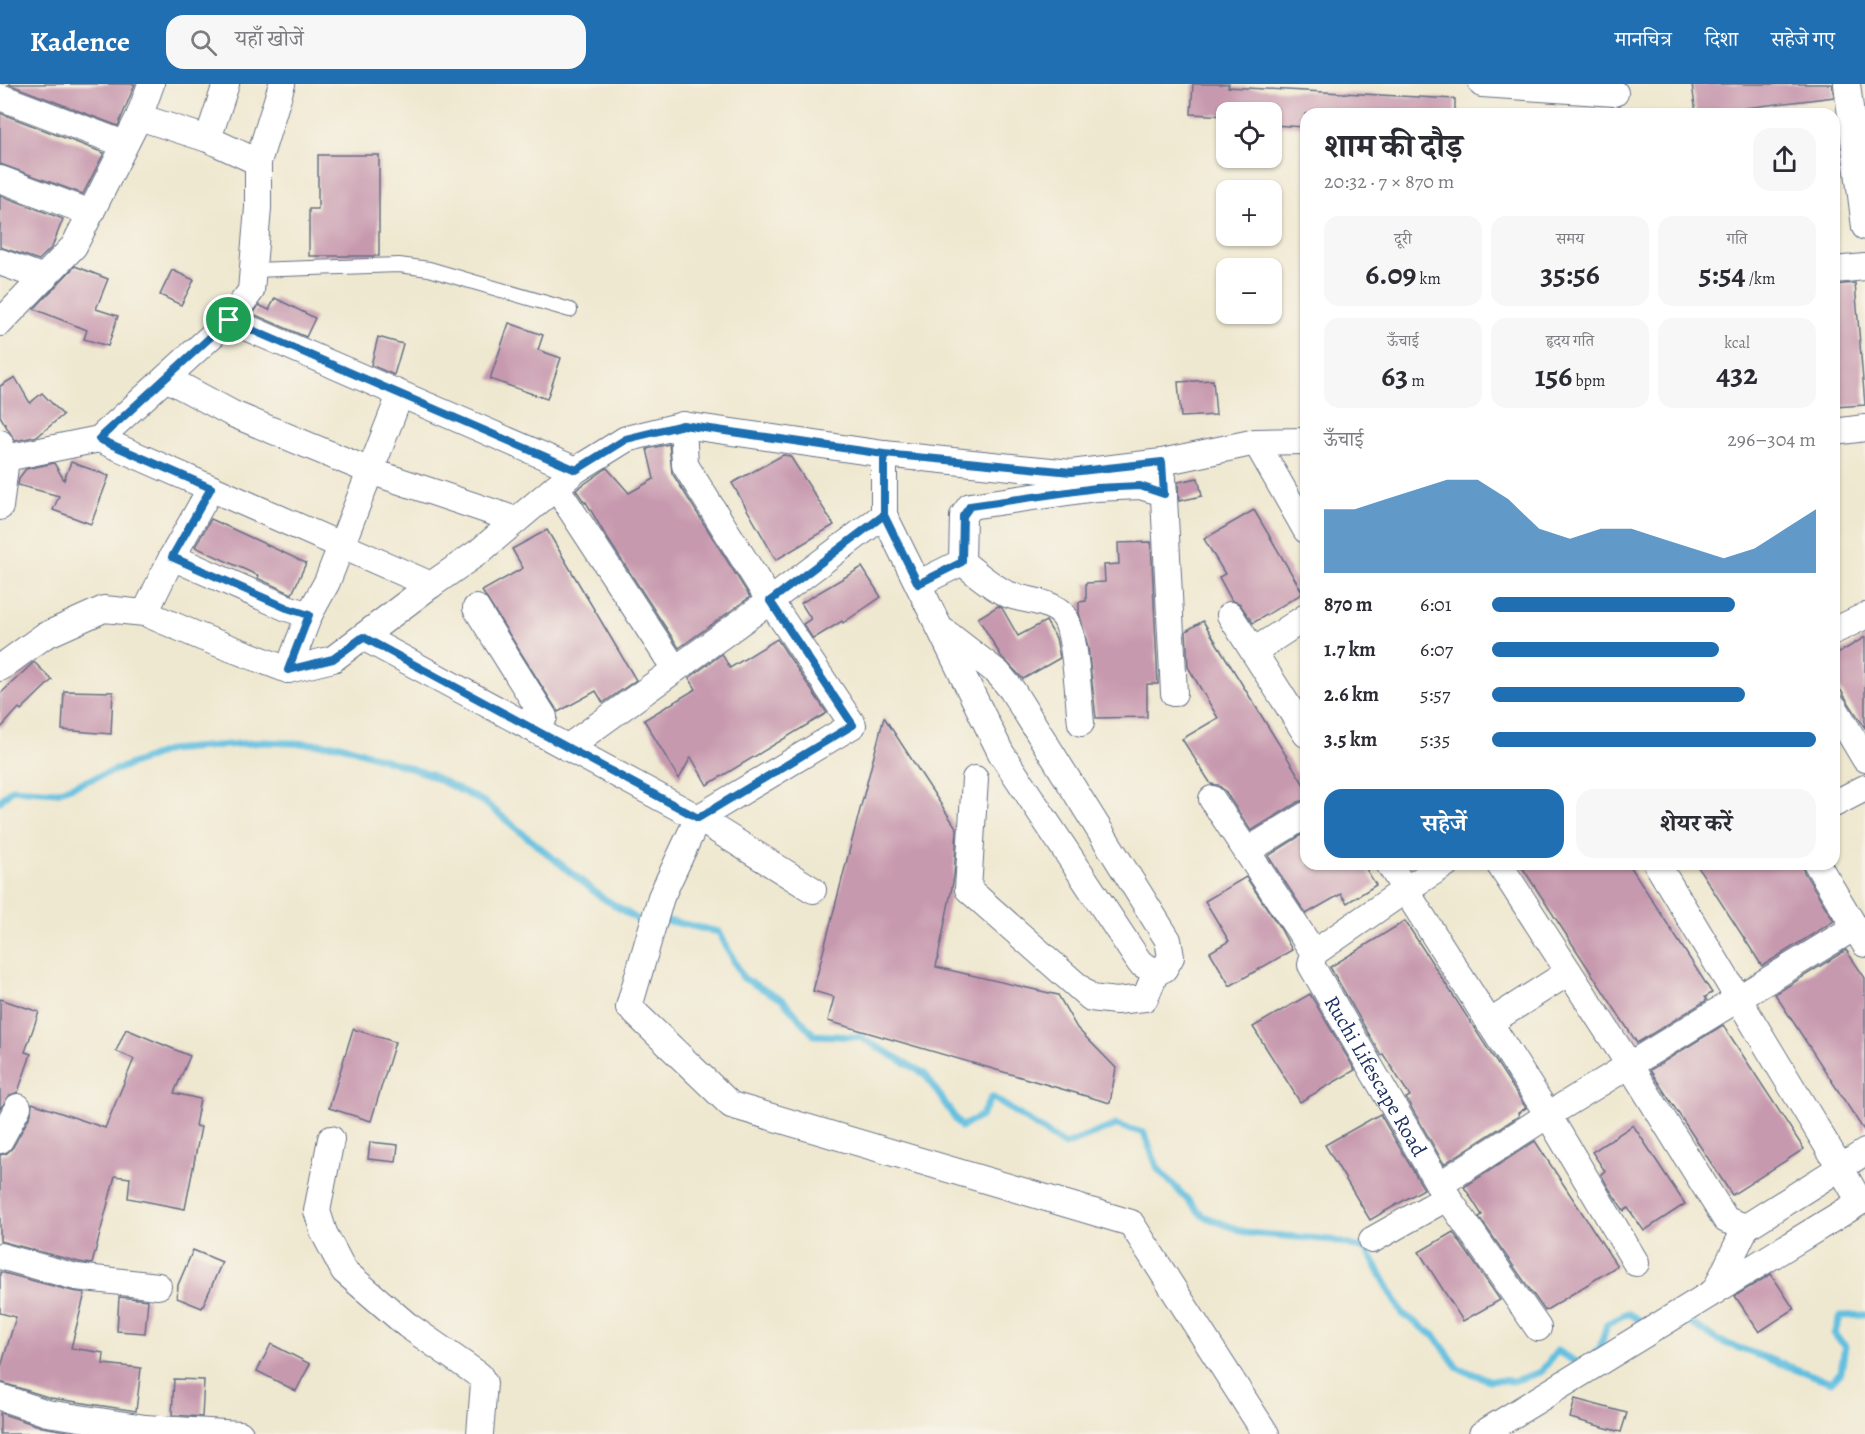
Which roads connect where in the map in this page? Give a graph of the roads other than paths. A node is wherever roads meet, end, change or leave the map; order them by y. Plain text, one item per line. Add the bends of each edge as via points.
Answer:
1 (151, 84) edge
2 (226, 84) edge
3 (282, 84) edge
4 (1482, 84) edge
5 (1847, 84) edge
6 (0, 97) edge
7 (1614, 97) edge
8 (139, 117) junction
9 (1843, 123) edge
10 (208, 139) junction
11 (124, 144) junction
12 (258, 162) junction
13 (0, 179) edge
14 (91, 213) junction
15 (1865, 227) edge
16 (0, 262) edge
17 (1865, 267) edge
18 (1840, 269) edge
19 (253, 270) junction
20 (44, 278) junction
21 (570, 310) dead end
22 (229, 320) junction
23 (0, 322) edge
24 (166, 378) junction
25 (400, 396) junction
26 (683, 425) junction
27 (1865, 428) edge
28 (1840, 431) edge
29 (99, 439) junction
30 (1300, 441) edge
31 (1256, 442) junction
32 (3, 451) edge
33 (884, 454) junction
34 (1162, 462) junction
35 (576, 470) junction
36 (370, 471) junction
37 (556, 487) junction
38 (211, 488) junction
39 (1164, 494) junction
40 (0, 507) edge
41 (884, 515) junction
42 (1300, 519) edge
43 (516, 520) junction
44 (341, 545) junction
45 (172, 557) junction
46 (962, 562) junction
47 (918, 584) junction
48 (430, 585) junction
49 (770, 601) junction
50 (476, 608) dead end
51 (145, 613) junction
52 (309, 615) junction
53 (1230, 615) dead end
54 (1865, 616) edge
55 (1300, 621) edge
56 (940, 628) junction
57 (1840, 628) edge
58 (363, 637) junction
59 (1254, 651) junction
60 (0, 668) edge
61 (675, 669) junction
62 (288, 670) junction
63 (521, 683) junction
64 (1174, 693) dead end
65 (544, 717) dead end
66 (1840, 717) edge
67 (518, 720) junction
68 (1081, 723) dead end
69 (1300, 724) edge
70 (568, 747) junction
71 (1865, 759) edge
72 (975, 779) dead end
73 (1865, 788) edge
74 (1212, 799) dead end
75 (1840, 801) edge
76 (698, 818) junction
77 (1300, 819) edge
78 (1247, 851) junction
79 (1393, 870) edge
80 (1437, 870) edge
81 (1503, 870) edge
82 (1661, 870) edge
83 (1821, 870) edge
84 (813, 890) dead end
85 (1405, 890) junction
86 (1860, 935) edge
87 (1314, 953) junction
88 (1156, 972) junction
89 (1569, 972) junction
90 (1739, 999) junction
91 (1489, 1023) junction
92 (1630, 1066) junction
93 (18, 1107) dead end
94 (1548, 1115) junction
95 (331, 1139) dead end
96 (0, 1140) edge
97 (1865, 1152) edge
98 (1840, 1167) junction
99 (1443, 1191) junction
100 (1862, 1200) edge
101 (1746, 1227) junction
102 (1372, 1240) dead end
103 (0, 1256) edge
104 (1636, 1263) dead end
105 (158, 1286) dead end
106 (1715, 1291) junction
107 (1538, 1328) dead end
108 (0, 1397) edge
109 (144, 1431) edge
110 (240, 1434) edge
111 (480, 1434) edge
112 (1266, 1434) edge
113 (1482, 1434) edge

1 - 8 street
2 - 10 street
3 - 12 street
4 - 7 street
5 - 9 street
6 - 11 street
8 - 10 street
8 - 11 street
9 - 15 street
10 - 12 street
11 - 14 street
12 - 19 street
13 - 14 street
14 - 20 street via 74,246
16 - 20 street
17 - 18 street
19 - 21 lane via 399,265 429,269
19 - 22 street via 251,291
20 - 23 street
22 - 24 street
22 - 25 street
24 - 29 street
24 - 36 street via 233,414
25 - 35 street
25 - 36 street
26 - 33 street
26 - 35 street via 626,439
26 - 49 street via 685,465
27 - 28 street
29 - 32 street
29 - 38 street
30 - 31 street
31 - 34 street
31 - 42 street
32 - 40 street
33 - 34 street via 1071,472
33 - 41 street
34 - 39 street
35 - 37 street
36 - 43 street
36 - 44 street
37 - 43 street
37 - 61 street
38 - 44 street
38 - 45 street
39 - 46 street via 1140,486 1096,488 970,506 963,516
39 - 64 street
41 - 47 street
41 - 49 street
43 - 48 street via 480,551
44 - 48 street
44 - 52 street
45 - 51 street
45 - 52 street
46 - 47 street
46 - 68 street via 1008,594 1047,605 1062,614 1070,628
47 - 56 street
48 - 58 street
49 - 61 street
49 - 76 street via 853,725
50 - 63 street
51 - 60 street via 104,609 44,636
51 - 62 street
52 - 62 street
53 - 59 street
54 - 57 street
55 - 59 street
56 - 88 street via 1001,753 1140,963
56 - 88 street via 998,673 1012,690 1168,940 1171,957 1164,969
58 - 62 street via 333,659
58 - 67 street
59 - 69 street
61 - 70 street
63 - 65 street
63 - 67 street
66 - 71 street
67 - 70 street
70 - 76 street
72 - 88 street via 968,889 1091,998 1145,998
73 - 75 street
74 - 78 street
76 - 84 street
76 - 112 street via 661,897 629,1007 731,1105 1131,1223
77 - 78 street
78 - 87 street
79 - 85 street
80 - 85 street
81 - 89 street
82 - 90 street
83 - 86 street
85 - 87 street
85 - 91 street
86 - 90 street
87 - 99 street, Ruchi Lifescape Road via 1311,965
89 - 91 street
89 - 92 street
90 - 92 street
90 - 98 street
91 - 94 street
92 - 94 street
92 - 101 street via 1726,1220
93 - 96 street
94 - 99 street
94 - 104 street
95 - 111 street via 317,1211 324,1233 344,1271 407,1325 479,1375 483,1383
97 - 98 street
98 - 100 street
98 - 101 street
99 - 102 street
99 - 107 street, Ruchi Lifescape Road
100 - 106 street
101 - 106 street
103 - 105 street via 76,1277
106 - 113 street
108 - 109 street via 48,1413
109 - 110 street

